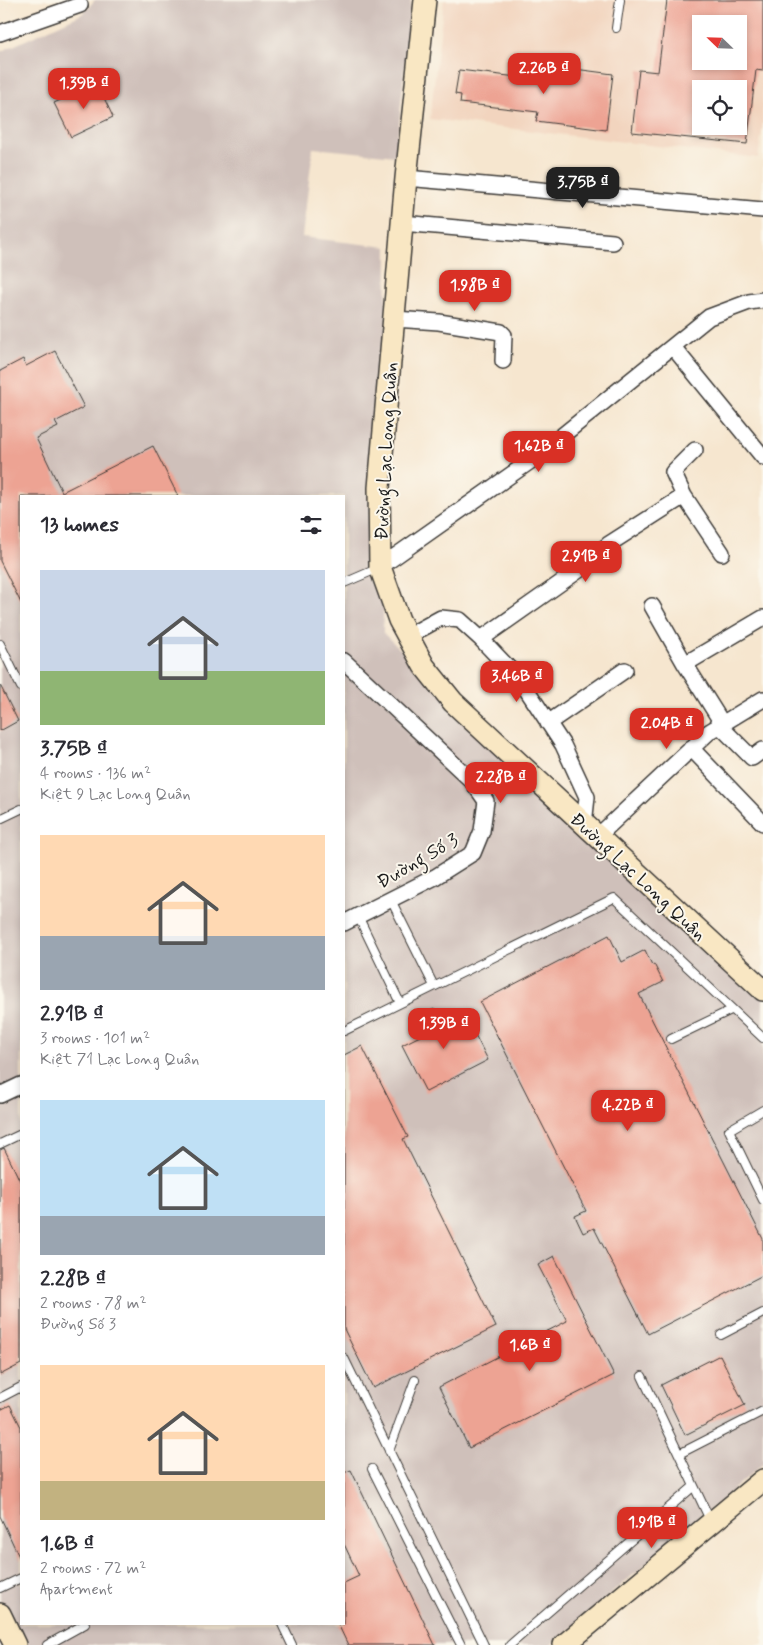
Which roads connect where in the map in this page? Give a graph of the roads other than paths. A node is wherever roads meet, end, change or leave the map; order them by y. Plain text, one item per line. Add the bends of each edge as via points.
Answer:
1 (424, 0) edge
2 (620, 0) edge
3 (80, 5) dead end
4 (616, 28) dead end
5 (0, 33) edge
6 (406, 178) junction
7 (763, 210) edge
8 (402, 223) junction
9 (613, 242) dead end
10 (763, 300) edge
11 (394, 319) junction
12 (673, 346) junction
13 (504, 361) dead end
14 (695, 450) dead end
15 (763, 457) edge
16 (679, 499) junction
17 (722, 552) dead end
18 (380, 567) junction
19 (345, 583) edge
20 (652, 606) dead end
21 (763, 618) edge
22 (408, 636) junction
23 (482, 639) junction
24 (0, 644) edge
25 (345, 663) edge
26 (685, 664) junction
27 (625, 670) dead end
28 (20, 685) edge
29 (763, 699) edge
30 (548, 723) junction
31 (720, 724) junction
32 (691, 748) junction
33 (763, 750) edge
34 (20, 809) edge
35 (0, 819) edge
36 (763, 824) edge
37 (591, 831) junction
38 (391, 900) junction
39 (358, 916) junction
40 (345, 922) edge
41 (434, 986) junction
42 (763, 990) edge
43 (400, 1003) junction
44 (731, 1010) junction
45 (345, 1030) edge
46 (763, 1038) edge
47 (671, 1039) dead end
48 (20, 1085) edge
49 (0, 1095) edge
50 (763, 1110) edge
51 (20, 1134) edge
52 (0, 1144) edge
53 (763, 1200) edge
54 (763, 1313) edge
55 (721, 1335) dead end
56 (345, 1360) edge
57 (642, 1376) dead end
58 (415, 1380) dead end
59 (20, 1389) edge
60 (0, 1398) edge
61 (763, 1411) edge
62 (389, 1451) junction
63 (679, 1454) junction
64 (372, 1469) dead end
65 (763, 1480) edge
66 (694, 1486) junction
67 (712, 1524) junction
68 (20, 1578) edge
69 (0, 1588) edge
70 (0, 1614) edge
71 (84, 1625) edge
72 (282, 1625) edge
73 (15, 1645) edge
74 (47, 1645) edge
75 (292, 1645) edge
76 (461, 1645) edge
77 (484, 1645) edge
78 (510, 1645) edge
79 (564, 1645) edge

1 - 6 street, Đường Lạc Long Quân
2 - 4 lane
3 - 5 street
6 - 7 street
6 - 8 street, Đường Lạc Long Quân
8 - 9 street
8 - 11 street, Đường Lạc Long Quân
10 - 12 street via 749,302 709,318
11 - 13 street via 501,332 504,335
11 - 18 street, Đường Lạc Long Quân via 379,488
12 - 15 street
12 - 18 street via 532,460
14 - 16 street via 673,472
16 - 17 street
16 - 23 street via 609,544 579,570
18 - 19 lane
18 - 22 street, Đường Lạc Long Quân
20 - 26 street
21 - 26 street
22 - 23 street via 441,618 460,620
22 - 37 street, Đường Lạc Long Quân via 424,666 454,702
23 - 30 street via 521,682
24 - 28 lane
25 - 38 street, Đường Số 3 via 472,781 486,801 482,831 473,853
26 - 31 street
27 - 30 street
29 - 31 street
30 - 37 street via 563,745 587,797
31 - 32 street
31 - 33 street via 752,758
32 - 36 street
32 - 37 street
34 - 35 lane
37 - 42 street, Đường Lạc Long Quân
38 - 39 street, Đường Số 3
38 - 41 lane
39 - 40 street, Đường Số 3
39 - 43 lane
41 - 43 lane
41 - 44 lane via 614,898
43 - 45 lane
44 - 46 lane
44 - 47 lane
48 - 49 street
50 - 53 lane via 729,1130
51 - 52 lane
54 - 55 lane
56 - 62 lane
57 - 63 lane
58 - 62 lane
59 - 60 lane
61 - 63 lane
62 - 77 lane
63 - 66 lane
64 - 76 lane
65 - 67 street
66 - 67 lane
66 - 78 lane
67 - 79 street
68 - 69 lane
70 - 73 street
71 - 74 lane
72 - 75 lane

